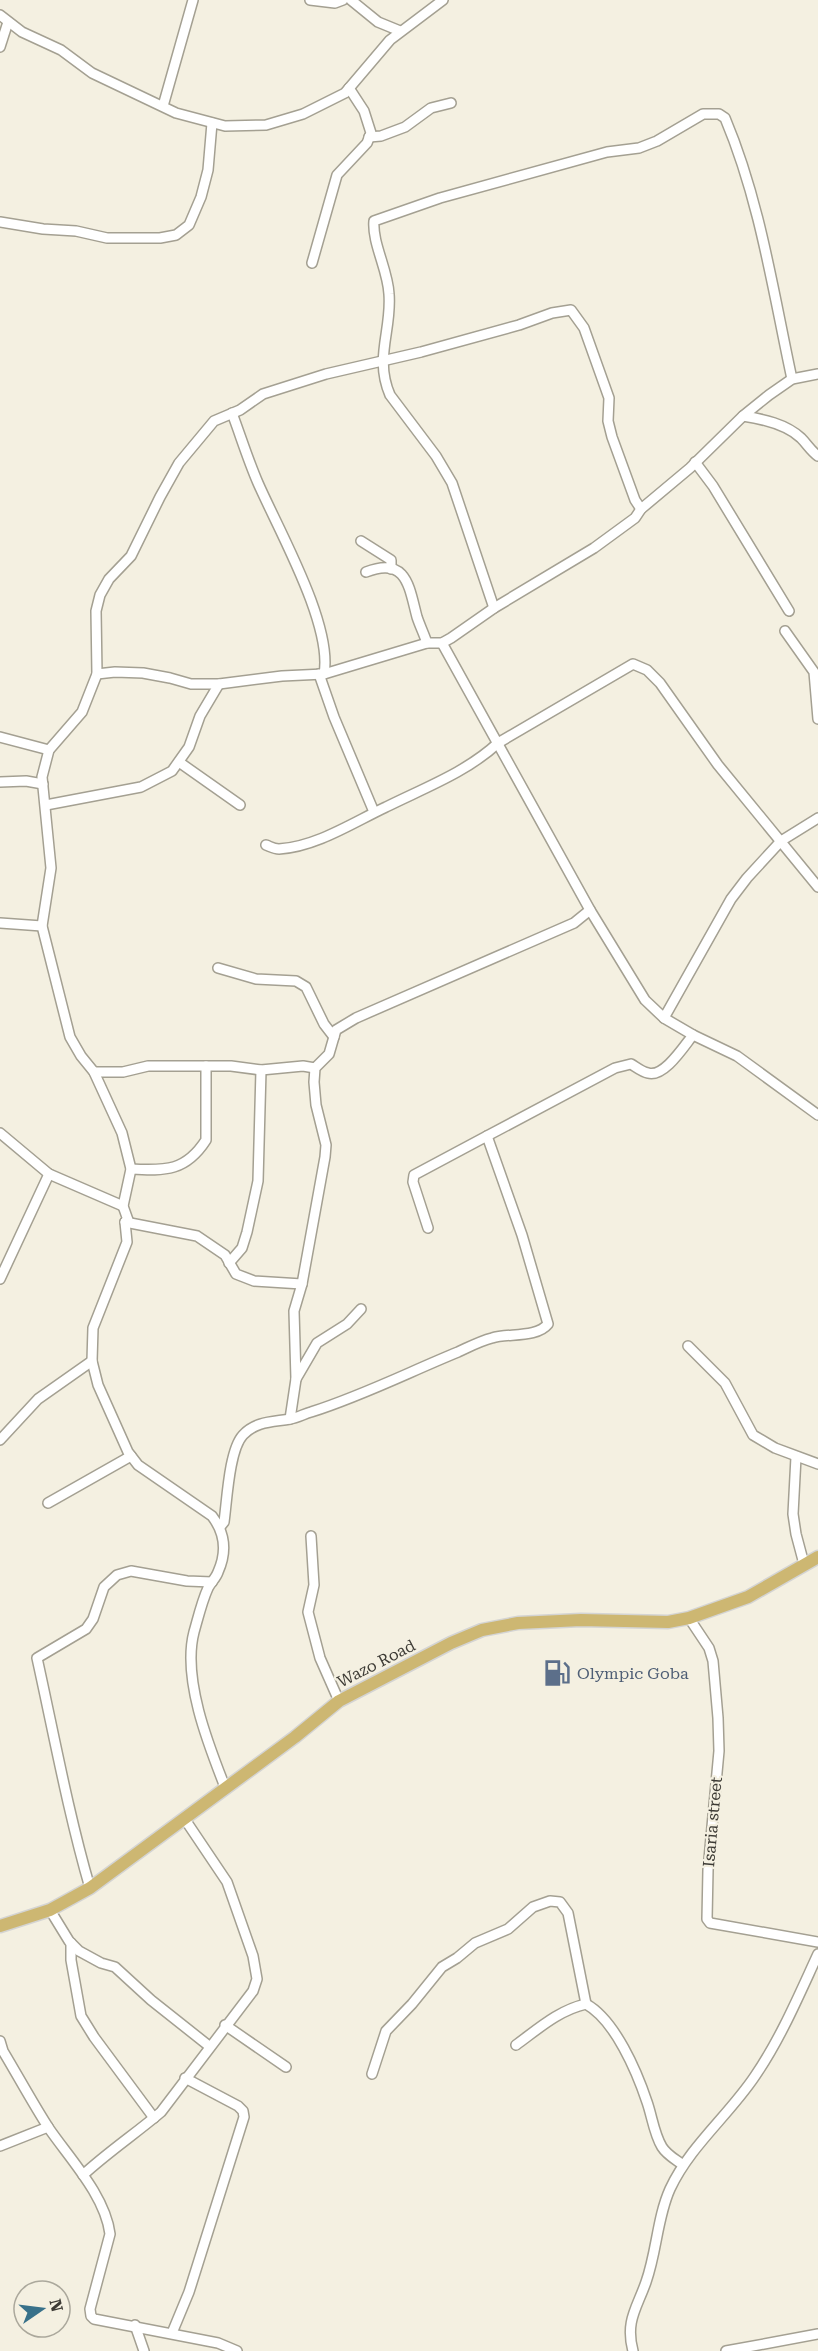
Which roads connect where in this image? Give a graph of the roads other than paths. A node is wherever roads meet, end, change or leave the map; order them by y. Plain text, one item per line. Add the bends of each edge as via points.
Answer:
1 (193, 0) edge
2 (310, 0) edge
3 (343, 0) edge
4 (351, 0) edge
5 (443, 0) edge
6 (0, 15) edge
7 (8, 22) junction
8 (400, 31) junction
9 (0, 47) edge
10 (350, 88) junction
11 (451, 103) dead end
12 (163, 106) junction
13 (212, 123) junction
14 (369, 137) junction
15 (0, 222) edge
16 (312, 263) dead end
17 (382, 361) junction
18 (818, 374) edge
19 (792, 379) junction
20 (232, 413) junction
21 (743, 416) junction
22 (818, 456) edge
23 (695, 462) junction
24 (641, 509) junction
25 (361, 541) dead end
26 (391, 569) junction
27 (366, 572) dead end
28 (494, 608) junction
29 (789, 611) dead end
30 (785, 631) dead end
31 (427, 643) junction
32 (442, 643) junction
33 (97, 674) junction
34 (321, 674) junction
35 (219, 684) junction
36 (818, 719) edge
37 (0, 737) edge
38 (498, 743) junction
39 (49, 750) junction
40 (179, 762) junction
41 (0, 782) edge
42 (43, 784) junction
43 (45, 805) junction
44 (240, 805) dead end
45 (374, 812) junction
46 (818, 818) edge
47 (781, 841) junction
48 (266, 845) dead end
49 (818, 887) edge
50 (590, 910) junction
51 (0, 923) edge
52 (42, 926) junction
53 (218, 968) dead end
54 (664, 1018) junction
55 (693, 1035) junction
56 (334, 1037) junction
57 (206, 1066) junction
58 (315, 1068) junction
59 (261, 1070) junction
60 (94, 1072) junction
61 (818, 1115) edge
62 (0, 1133) edge
63 (487, 1136) junction
64 (131, 1169) junction
65 (49, 1174) junction
66 (123, 1206) junction
67 (125, 1222) junction
68 (428, 1228) dead end
69 (229, 1263) junction
70 (0, 1279) edge
71 (302, 1284) junction
72 (361, 1309) dead end
73 (688, 1346) dead end
74 (92, 1361) junction
75 (296, 1378) junction
76 (290, 1419) junction
77 (0, 1440) edge
78 (131, 1456) junction
79 (796, 1457) junction
80 (818, 1464) edge
81 (48, 1503) dead end
82 (220, 1527) junction
83 (311, 1536) dead end
84 (818, 1557) edge
85 (804, 1564) junction
86 (212, 1582) junction
87 (689, 1618) junction
88 (339, 1701) junction
89 (225, 1787) junction
90 (184, 1818) junction
91 (90, 1888) junction
92 (50, 1910) junction
93 (0, 1926) edge
94 (818, 1942) edge
95 (71, 1943) junction
96 (818, 1954) edge
97 (586, 2004) junction
98 (225, 2025) junction
99 (0, 2041) edge
100 (516, 2045) dead end
101 (209, 2046) junction
102 (286, 2067) dead end
103 (372, 2074) dead end
104 (185, 2078) junction
105 (154, 2118) junction
106 (48, 2127) junction
107 (0, 2146) edge
108 (683, 2165) junction
109 (83, 2175) junction
110 (135, 2325) junction
111 (172, 2333) junction
112 (818, 2334) edge
113 (144, 2351) edge
114 (237, 2351) edge
115 (633, 2351) edge
116 (726, 2351) edge

1 - 12 street
2 - 3 street
4 - 8 street via 378,22
5 - 8 street
6 - 7 street
7 - 9 street
7 - 12 street via 61,50 92,73
8 - 10 street
10 - 13 street via 303,114 266,124
10 - 14 street via 369,121
11 - 14 street via 431,108 405,127
12 - 13 street
13 - 15 street via 208,170 201,196 189,225 176,235 107,238
14 - 16 street via 338,176
17 - 19 street via 390,295 374,221 607,152 639,148 703,114 719,114 725,118 741,157 754,202
17 - 20 street via 263,394
17 - 24 street via 571,310 584,328 597,363 609,398 612,437
17 - 28 street via 390,395 452,483
18 - 19 street
19 - 21 street
20 - 33 street via 214,421 179,463 131,556 100,595 96,611
20 - 34 street via 258,482 303,580 325,655
21 - 22 street via 783,427 801,437
21 - 23 street
23 - 24 street
23 - 29 street via 714,486
24 - 28 street via 594,549
25 - 26 street via 391,560
26 - 27 street via 381,567
26 - 31 street via 400,572 409,583
28 - 32 street
30 - 36 street via 814,672
31 - 32 street
31 - 34 street
32 - 38 street
33 - 35 street via 143,673 191,684
33 - 39 street via 82,712
34 - 35 street
34 - 45 street via 334,717
35 - 40 street
37 - 39 street
38 - 45 street via 482,758
38 - 47 street via 633,664 647,670 660,683 718,765
38 - 50 street
39 - 42 street
40 - 43 street via 172,771 141,787
40 - 44 street
41 - 42 street
42 - 43 street
43 - 52 street via 51,868
45 - 48 street via 334,833 290,848
46 - 47 street
47 - 49 street
47 - 54 street via 731,900
50 - 54 street via 645,1000
50 - 56 street via 574,923 356,1018 336,1030
51 - 52 street
52 - 60 street via 70,1037
53 - 56 street via 256,979 296,981 306,987
54 - 55 street
55 - 61 street via 737,1056
55 - 63 street via 671,1062 656,1073 649,1074 631,1064 615,1068
56 - 58 street via 329,1054
57 - 59 street
57 - 60 street via 148,1066 123,1072
57 - 64 street via 206,1140 200,1150 188,1161 161,1171
58 - 59 street
58 - 71 street via 316,1105 326,1145
59 - 69 street via 258,1181 248,1232 242,1248
60 - 64 street via 123,1133
62 - 65 street
63 - 68 street via 414,1174
63 - 76 street via 529,1255 548,1324 533,1332 493,1337 348,1401
64 - 66 street
65 - 66 street
65 - 70 street
66 - 67 street via 128,1220
67 - 69 street via 197,1236 225,1255
67 - 74 street via 126,1242 93,1328
69 - 71 street via 236,1274 254,1281
71 - 75 street via 293,1325
72 - 75 street via 347,1324 317,1343
73 - 79 street via 725,1383 753,1435
74 - 77 street via 38,1399
74 - 78 street via 98,1385
75 - 76 street
76 - 82 street via 252,1427 242,1436 231,1463 224,1522
78 - 81 street
78 - 82 street via 138,1465 212,1516
79 - 80 street
79 - 85 street via 794,1514
82 - 86 street via 224,1549
83 - 88 street via 314,1585 308,1612 320,1658
84 - 85 main road, Wazo Road
85 - 87 main road, Wazo Road via 748,1597
86 - 89 street via 194,1634 190,1669 208,1744
86 - 91 street via 131,1571 117,1575 104,1587 86,1629 37,1658 67,1804
87 - 88 main road, Wazo Road via 668,1622 518,1623 482,1630
87 - 94 street, Isaria street via 709,1647 718,1718 708,1919 710,1923
88 - 89 main road, Wazo Road
89 - 90 main road, Wazo Road
90 - 91 main road, Wazo Road
90 - 98 street via 227,1882 253,1956 257,1979 253,1991
91 - 92 main road, Wazo Road
92 - 93 main road, Wazo Road
92 - 95 street
95 - 101 street via 87,1957 115,1968
95 - 105 street via 81,2016
96 - 108 street via 755,2077
97 - 100 street via 552,2019
97 - 103 street via 568,1914 560,1902 550,1901 442,1967 386,2031
97 - 108 street via 597,2010 619,2042 647,2101 661,2145
98 - 101 street
98 - 102 street
99 - 106 street
101 - 104 street
104 - 105 street
104 - 111 street via 238,2106 244,2117 189,2292
105 - 109 street
106 - 107 street
106 - 109 street
108 - 115 street via 662,2210 647,2281 632,2315 629,2332
109 - 110 street via 105,2213 110,2234 90,2314 94,2319
110 - 111 street
110 - 113 street
111 - 114 street
112 - 116 street

